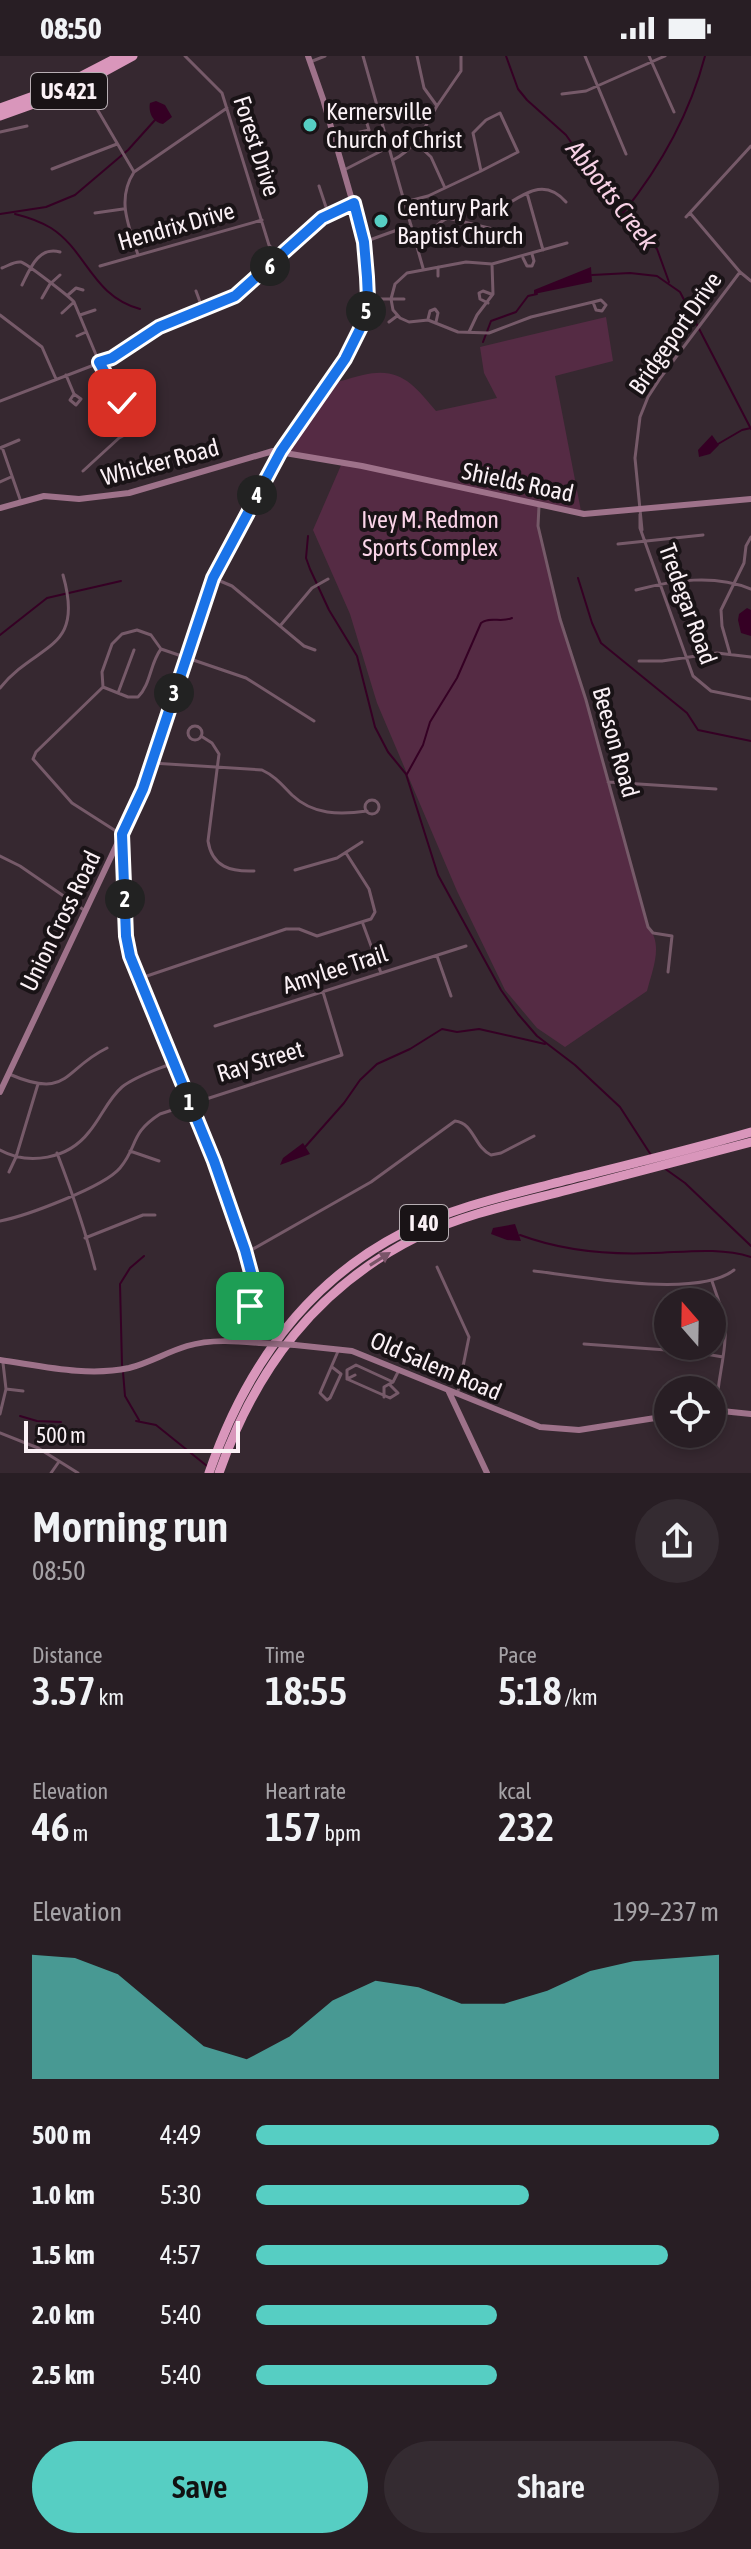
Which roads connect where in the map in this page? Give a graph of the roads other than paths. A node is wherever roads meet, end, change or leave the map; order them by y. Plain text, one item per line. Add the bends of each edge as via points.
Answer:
1 (120, 56) edge
2 (133, 56) edge
3 (185, 56) edge
4 (325, 56) edge
5 (363, 56) edge
6 (417, 56) edge
7 (461, 56) edge
8 (585, 56) edge
9 (649, 56) edge
10 (665, 56) edge
11 (309, 59) edge
12 (651, 61) junction
13 (598, 85) junction
14 (562, 94) dead end
15 (90, 97) dead end
16 (437, 106) junction
17 (0, 108) edge
18 (227, 108) junction
19 (674, 112) dead end
20 (364, 114) dead end
21 (0, 116) edge
22 (27, 126) dead end
23 (0, 132) edge
24 (416, 143) junction
25 (117, 144) junction
26 (336, 144) junction
27 (751, 146) edge
28 (387, 148) dead end
29 (626, 154) dead end
30 (393, 160) junction
31 (52, 169) dead end
32 (344, 170) junction
33 (481, 171) junction
34 (134, 172) junction
35 (319, 186) dead end
36 (445, 188) junction
37 (527, 193) junction
38 (405, 202) junction
39 (566, 202) dead end
40 (354, 203) junction
41 (501, 208) dead end
42 (124, 209) junction
43 (95, 213) dead end
44 (328, 213) junction
45 (690, 213) junction
46 (686, 217) dead end
47 (262, 220) junction
48 (411, 225) junction
49 (505, 232) dead end
50 (364, 242) junction
51 (416, 242) junction
52 (567, 243) dead end
53 (543, 250) junction
54 (60, 252) dead end
55 (532, 254) junction
56 (138, 255) junction
57 (523, 256) junction
58 (279, 258) junction
59 (492, 264) junction
60 (100, 266) dead end
61 (438, 267) junction
62 (2, 268) dead end
63 (30, 268) junction
64 (423, 269) junction
65 (740, 272) junction
66 (60, 275) dead end
67 (438, 276) dead end
68 (751, 281) edge
69 (50, 284) junction
70 (22, 285) dead end
71 (83, 290) dead end
72 (196, 291) dead end
73 (493, 294) junction
74 (68, 295) junction
75 (42, 298) dead end
76 (368, 299) junction
77 (391, 299) junction
78 (404, 299) dead end
79 (74, 302) junction
80 (593, 302) dead end
81 (488, 303) junction
82 (95, 310) dead end
83 (203, 310) junction
84 (62, 313) dead end
85 (0, 315) edge
86 (79, 316) junction
87 (397, 316) junction
88 (428, 320) junction
89 (389, 322) dead end
90 (436, 322) junction
91 (86, 332) junction
92 (469, 332) junction
93 (77, 336) dead end
94 (99, 362) junction
95 (66, 375) junction
96 (56, 379) junction
97 (74, 394) dead end
98 (0, 401) edge
99 (19, 440) dead end
100 (1, 448) edge
101 (281, 451) junction
102 (83, 471) dead end
103 (12, 477) junction
104 (0, 482) edge
105 (751, 499) edge
106 (21, 502) junction
107 (539, 506) junction
108 (0, 508) edge
109 (640, 510) junction
110 (703, 535) dead end
111 (751, 537) edge
112 (645, 541) junction
113 (618, 544) dead end
114 (63, 575) dead end
115 (213, 578) junction
116 (328, 579) dead end
117 (735, 583) junction
118 (660, 584) junction
119 (751, 589) edge
120 (636, 590) dead end
121 (280, 626) junction
122 (161, 649) junction
123 (134, 650) dead end
124 (315, 650) dead end
125 (730, 654) junction
126 (185, 657) junction
127 (687, 657) junction
128 (751, 657) edge
129 (639, 661) dead end
130 (103, 687) junction
131 (0, 688) edge
132 (118, 693) junction
133 (751, 699) edge
134 (314, 721) dead end
135 (201, 736) dead end
136 (152, 763) junction
137 (219, 766) junction
138 (608, 782) junction
139 (716, 789) dead end
140 (367, 811) dead end
141 (122, 834) junction
142 (362, 842) dead end
143 (346, 853) junction
144 (0, 856) edge
145 (295, 870) dead end
146 (254, 871) dead end
147 (84, 910) junction
148 (363, 923) junction
149 (466, 946) dead end
150 (437, 956) junction
151 (668, 972) dead end
152 (381, 973) junction
153 (138, 979) junction
154 (323, 992) junction
155 (451, 996) dead end
156 (215, 1026) dead end
157 (107, 1048) dead end
158 (173, 1063) junction
159 (9, 1074) junction
160 (38, 1084) junction
161 (0, 1092) edge
162 (189, 1102) junction
163 (751, 1132) edge
164 (534, 1136) dead end
165 (751, 1142) edge
166 (0, 1150) edge
167 (130, 1151) junction
168 (57, 1153) junction
169 (16, 1157) junction
170 (159, 1161) dead end
171 (9, 1172) dead end
172 (73, 1194) junction
173 (155, 1215) dead end
174 (0, 1221) edge
175 (85, 1238) junction
176 (246, 1253) junction
177 (437, 1267) dead end
178 (95, 1269) dead end
179 (734, 1270) dead end
180 (534, 1271) dead end
181 (712, 1281) junction
182 (714, 1288) edge
183 (235, 1341) junction
184 (584, 1344) dead end
185 (339, 1349) junction
186 (654, 1349) edge
187 (1, 1360) edge
188 (332, 1367) junction
189 (399, 1370) junction
190 (355, 1375) dead end
191 (347, 1379) junction
192 (392, 1384) junction
193 (6, 1389) junction
194 (23, 1391) dead end
195 (449, 1392) junction
196 (457, 1395) junction
197 (384, 1397) junction
198 (726, 1411) edge
199 (0, 1414) edge
200 (751, 1414) edge
201 (654, 1418) edge
202 (0, 1433) edge
203 (59, 1462) junction
204 (51, 1473) edge
205 (78, 1473) edge
206 (209, 1473) edge
207 (219, 1473) edge
208 (487, 1473) edge

1 - 17 highway, US 421 via 64,85
2 - 21 highway, US 421 via 67,92
3 - 18 street, Forest Drive via 217,85
4 - 11 street
5 - 30 street
6 - 16 street via 421,82
7 - 16 street via 461,71
8 - 13 street
9 - 12 street
10 - 12 street
11 - 26 street, Union Cross Road
12 - 13 street
12 - 19 street
13 - 14 street
13 - 29 street
15 - 25 street
16 - 24 street
18 - 34 street
18 - 47 street, Forest Drive
20 - 26 street via 369,130
22 - 23 street
24 - 30 street
24 - 36 street via 431,157
25 - 31 street
25 - 34 street
26 - 32 street, Union Cross Road
27 - 45 street
28 - 32 street
30 - 38 street
32 - 40 street, Union Cross Road
33 - 33 street via 518,152 500,113 473,133
33 - 36 street
34 - 42 street
35 - 44 street
36 - 38 street
37 - 39 street via 548,188
37 - 41 street
37 - 53 street
38 - 48 street
40 - 44 street
40 - 50 street, Union Cross Road
42 - 43 street
42 - 56 street
44 - 58 street
45 - 46 street
45 - 65 street
47 - 56 street, Hendrix Drive
47 - 58 street, Forest Drive
48 - 50 street
48 - 51 street
49 - 51 street via 448,218
50 - 76 street, Union Cross Road
51 - 64 street
52 - 53 street
53 - 55 street
54 - 63 street via 43,253
55 - 57 street
55 - 57 street via 530,267
56 - 60 street, Hendrix Drive
57 - 59 street
58 - 83 street via 235,296
59 - 61 street
59 - 73 street
61 - 64 street
61 - 67 street
62 - 63 street via 18,262
63 - 69 street
63 - 70 street
64 - 77 street via 398,280
65 - 68 street
65 - 109 street, Bridgeport Drive via 648,397 636,437
66 - 69 street
69 - 74 street
69 - 75 street
71 - 74 street
72 - 83 street
73 - 81 street
73 - 81 street via 479,293
74 - 79 street
76 - 77 street
76 - 101 street, Union Cross Road via 353,346
77 - 78 street
77 - 87 street
79 - 84 street
79 - 86 street
80 - 92 street via 495,332
81 - 92 street
82 - 86 street
83 - 94 street via 159,327
85 - 96 street via 42,347
86 - 91 street
87 - 88 street via 409,322
87 - 89 street
88 - 90 street
88 - 90 street via 435,309
90 - 92 street
91 - 93 street
91 - 94 street
94 - 95 street
94 - 102 street via 134,430
95 - 96 street
95 - 97 street
96 - 98 street
99 - 100 street
100 - 103 street
101 - 106 street, Whicker Road via 129,493 79,499 44,496
101 - 107 street, Shields Road
101 - 115 street, Union Cross Road
103 - 104 street
103 - 106 street
105 - 109 street, Shields Road
106 - 108 street, Whicker Road
107 - 109 street, Shields Road via 589,514
107 - 138 street, Beeson Road via 549,573
109 - 112 street, Tredegar Road
110 - 112 street
111 - 117 street
112 - 113 street
112 - 118 street, Tredegar Road
114 - 131 street via 69,617 61,635
115 - 121 street via 232,586
115 - 126 street, Union Cross Road
116 - 121 street via 312,588
117 - 118 street via 711,579
117 - 119 street
117 - 125 street via 721,610
118 - 120 street
118 - 127 street, Tredegar Road
121 - 124 street
122 - 126 street
122 - 130 street via 145,632 122,634 106,659
122 - 132 street via 142,694 133,698
123 - 132 street
125 - 127 street
125 - 128 street
126 - 134 street via 246,678
126 - 136 street, Union Cross Road
127 - 129 street
127 - 133 street, Tredegar Road via 693,676 706,689
130 - 132 street
130 - 141 street via 33,759 72,803
135 - 137 street via 216,748
136 - 137 street
136 - 141 street, Union Cross Road
137 - 140 street via 262,770 317,810
137 - 146 street via 209,848 225,868
138 - 139 street
138 - 151 street, Beeson Road via 648,927 672,936
141 - 147 street, Union Cross Road
141 - 153 street via 126,936
142 - 143 street
143 - 145 street
143 - 148 street via 374,903 375,917
144 - 147 street
147 - 159 street, Union Cross Road
148 - 152 street
148 - 153 street via 317,936 286,929
149 - 150 street, Amylee Trail
150 - 152 street, Amylee Trail
150 - 155 street
152 - 154 street, Amylee Trail
153 - 158 street
154 - 156 street, Amylee Trail
154 - 162 street, Ray Street via 342,1055
157 - 160 street via 63,1081
158 - 162 street
158 - 168 street via 122,1087 87,1135
159 - 160 street
159 - 161 street, Union Cross Road
160 - 169 street
162 - 167 street, Ray Street via 147,1123
162 - 176 street
163 - 206 highway, I 40 via 445,1214 360,1258 290,1321 262,1359 238,1400
164 - 176 street via 491,1155 466,1125 455,1121 371,1182
207 -> 165 highway, I 40 via 269,1367 309,1317 376,1260 465,1218
166 - 169 street
167 - 170 street
167 - 172 street, Ray Street via 106,1181
168 - 169 street via 35,1160
168 - 172 street
169 - 171 street
172 - 174 street, Ray Street
172 - 175 street
173 - 175 street
175 - 178 street
176 - 183 street via 253,1292
177 - 196 street via 469,1337
179 - 181 street
180 - 181 street via 651,1284
181 - 182 street
183 - 185 street, Old Salem Road, bridge
183 - 187 street, Old Salem Road via 187,1346 111,1370
184 - 186 street
185 - 188 street
185 - 189 street, Old Salem Road
187 - 193 street
188 - 188 street via 320,1393 327,1400 341,1374
189 - 192 street
189 - 195 street, Old Salem Road
190 - 191 street
191 - 192 street via 347,1370 356,1365
191 - 197 street
192 - 197 street via 384,1387
192 - 197 street via 398,1393
193 - 194 street
193 - 199 street
195 - 196 street, Old Salem Road
195 - 208 street
196 - 201 street, Old Salem Road via 559,1430
198 - 200 street
202 - 203 street
203 - 204 street
203 - 205 street

